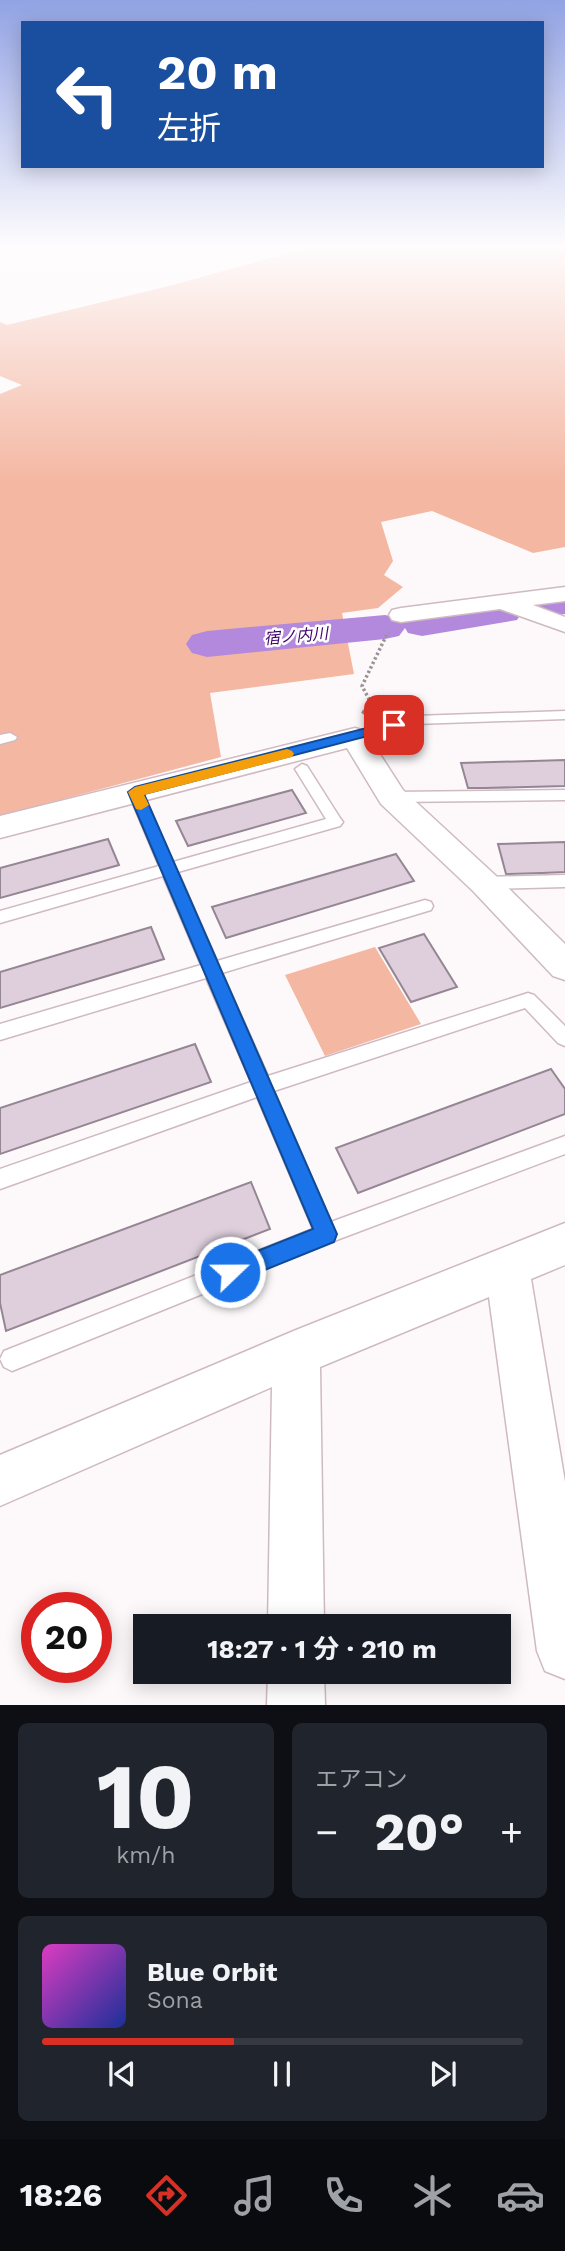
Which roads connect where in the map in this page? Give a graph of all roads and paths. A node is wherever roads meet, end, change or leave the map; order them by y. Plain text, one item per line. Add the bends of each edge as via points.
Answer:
1 (565, 594) edge
2 (504, 603) junction
3 (401, 615) dead end
4 (565, 625) edge
5 (386, 634) dead end
6 (565, 715) edge
7 (355, 737) junction
8 (302, 769) dead end
9 (135, 792) junction
10 (565, 794) edge
11 (392, 797) junction
12 (0, 827) edge
13 (168, 870) junction
14 (565, 881) edge
15 (484, 884) junction
16 (425, 906) dead end
17 (0, 917) edge
18 (565, 966) edge
19 (210, 968) junction
20 (0, 1032) edge
21 (565, 1038) edge
22 (261, 1087) junction
23 (565, 1145) edge
24 (0, 1179) edge
25 (326, 1234) junction
26 (565, 1244) edge
27 (507, 1266) junction
28 (296, 1353) junction
29 (12, 1359) dead end
30 (0, 1481) edge
31 (296, 1614) edge
32 (565, 1651) edge
33 (296, 1684) edge
34 (296, 1705) edge

1 - 2 street
2 - 3 street
2 - 4 street
5 - 7 path via 362,686 371,703 355,726
6 - 7 lane via 414,720
7 - 9 street
7 - 11 street
8 - 13 lane via 335,822
9 - 12 street
9 - 13 lane
10 - 11 lane
11 - 15 street
13 - 17 lane
13 - 19 lane
14 - 15 lane
15 - 18 street
16 - 19 lane
19 - 20 lane
19 - 22 lane
21 - 22 lane via 528,1000
22 - 24 lane
22 - 25 lane
23 - 25 lane
25 - 29 lane
26 - 27 street
27 - 28 street
27 - 32 street
28 - 30 street
28 - 31 street
33 - 34 street

